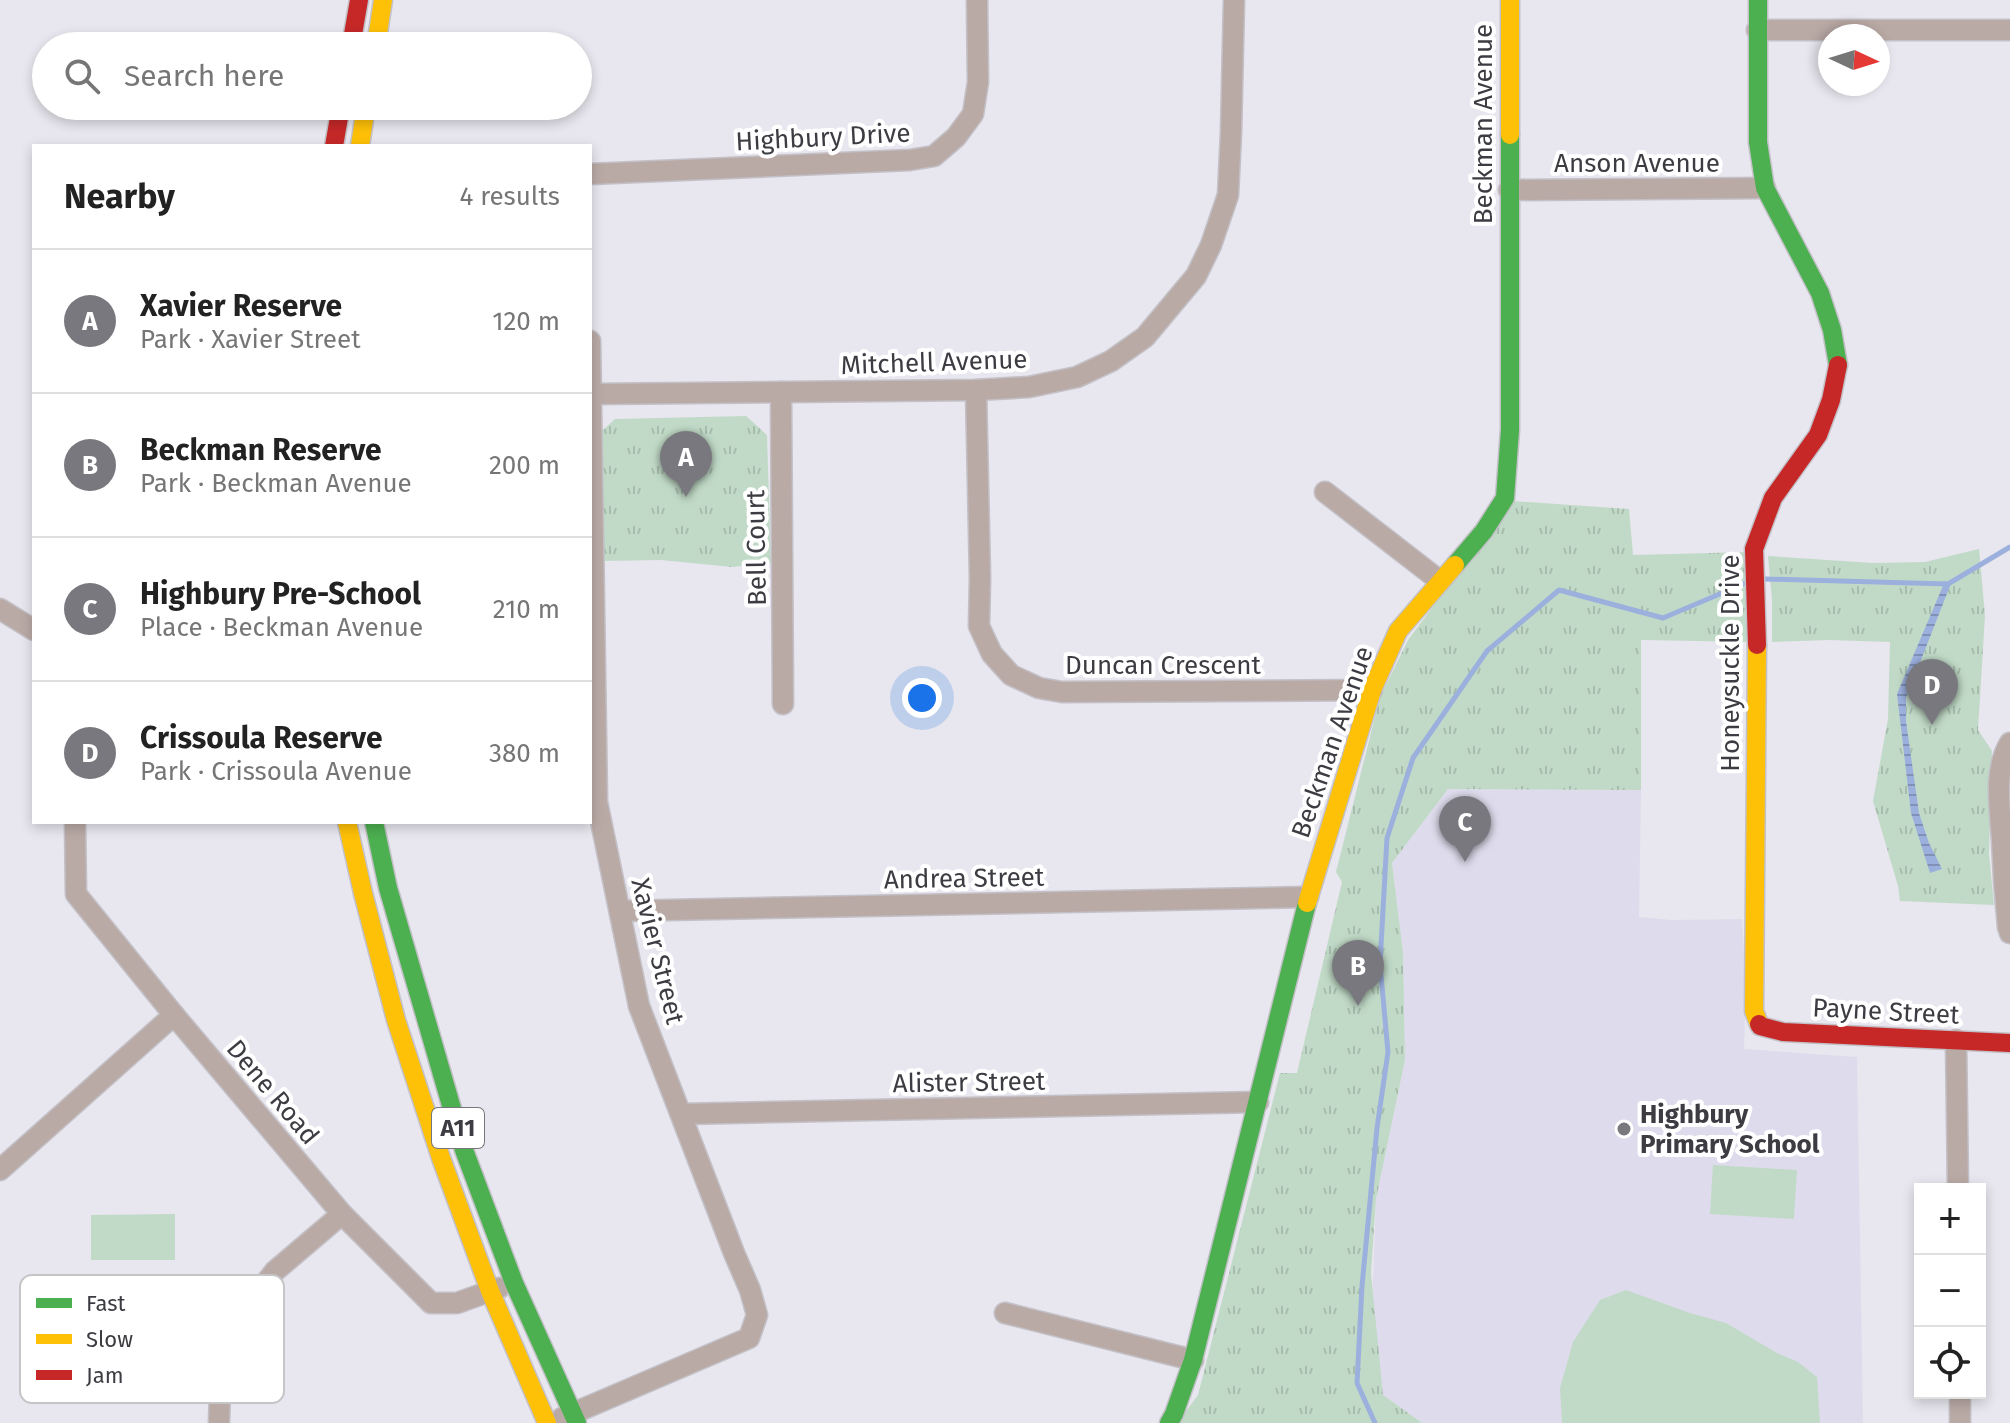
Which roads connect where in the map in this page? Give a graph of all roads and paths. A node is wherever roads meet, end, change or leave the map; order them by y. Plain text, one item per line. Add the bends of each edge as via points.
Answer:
1 (359, 0) edge
2 (383, 0) edge
3 (977, 0) edge
4 (1234, 0) edge
5 (1510, 0) edge
6 (1758, 0) edge
7 (1757, 30) junction
8 (2010, 30) edge
9 (353, 32) edge
10 (378, 32) edge
11 (339, 120) edge
12 (364, 120) edge
13 (334, 144) edge
14 (360, 144) edge
15 (592, 174) edge
16 (1765, 188) junction
17 (1509, 190) junction
18 (976, 390) junction
19 (781, 392) junction
20 (592, 394) edge
21 (592, 462) edge
22 (1325, 492) dead end
23 (1440, 581) junction
24 (0, 609) edge
25 (32, 629) edge
26 (1372, 690) junction
27 (783, 704) dead end
28 (2010, 743) edge
29 (75, 824) edge
30 (347, 824) edge
31 (374, 824) edge
32 (1308, 897) junction
33 (620, 911) junction
34 (2010, 933) edge
35 (174, 1015) junction
36 (1760, 1026) joint
37 (1956, 1040) junction
38 (2010, 1043) edge
39 (1258, 1102) junction
40 (681, 1114) junction
41 (0, 1170) edge
42 (1958, 1183) edge
43 (342, 1214) junction
44 (272, 1275) edge
45 (514, 1283) junction
46 (490, 1291) junction
47 (1005, 1313) dead end
48 (1193, 1360) junction
49 (1960, 1399) edge
50 (220, 1403) edge
51 (574, 1418) edge
52 (219, 1423) edge
53 (549, 1423) edge
54 (1169, 1423) edge
55 (1960, 1423) edge

1 - 9 street
2 - 10 street
3 - 15 street, Highbury Drive via 973,114 934,156
4 - 18 street, Mitchell Avenue via 1228,195 1196,276 1145,337 1111,361 1077,377
5 - 17 street, Beckman Avenue
6 - 7 street, Honeysuckle Drive
7 - 8 street
7 - 16 street, Honeysuckle Drive via 1758,142
11 - 13 street
12 - 14 street
16 - 17 street, Anson Avenue
16 - 36 street, Honeysuckle Drive via 1820,293 1838,364 1818,435 1773,498 1754,549 1754,1011
17 - 23 street, Beckman Avenue via 1510,430 1505,498
18 - 19 street, Mitchell Avenue
18 - 26 street, Duncan Crescent via 979,626 992,654 1011,675 1062,692
19 - 20 street, Mitchell Avenue
19 - 27 street, Bell Court
21 - 33 street, Xavier Street via 597,802
22 - 23 street
23 - 26 street, Beckman Avenue via 1398,631
24 - 25 street
26 - 32 street, Beckman Avenue
28 - 34 street via 1999,788
29 - 35 street, Dene Road via 76,894
30 - 46 street, A11 via 396,1020
31 - 45 street, A11 via 464,1150
32 - 33 street, Andrea Street
32 - 39 street, Beckman Avenue
33 - 40 street, Xavier Street via 639,1006
35 - 41 street
35 - 43 street, Dene Road
36 - 37 street, Payne Street via 1783,1032
37 - 38 street, Payne Street
37 - 42 street
39 - 40 street, Alister Street
39 - 48 street, Beckman Avenue
40 - 51 street, Xavier Street via 750,1290 757,1315 749,1338
43 - 44 street
43 - 46 street, Dene Road via 431,1303 457,1303
45 - 46 street, Dene Road
45 - 51 street, A11
46 - 53 street, A11
47 - 48 street
48 - 54 street, Beckman Avenue
49 - 55 street
50 - 52 street
51 - 53 street, Xavier Street

